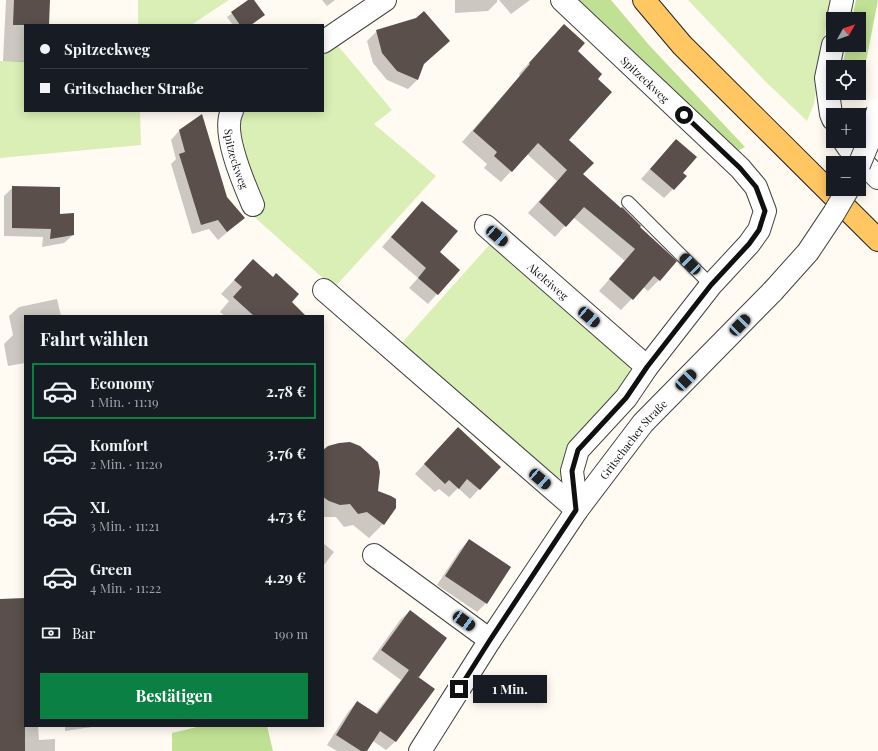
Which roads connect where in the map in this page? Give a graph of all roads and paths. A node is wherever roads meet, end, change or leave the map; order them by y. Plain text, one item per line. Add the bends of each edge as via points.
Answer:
1 (385, 0) edge
2 (562, 0) edge
3 (644, 0) edge
4 (842, 0) edge
5 (839, 12) edge
6 (324, 41) edge
7 (832, 52) edge
8 (829, 108) edge
9 (878, 110) edge
10 (232, 112) edge
11 (848, 148) edge
12 (863, 156) edge
13 (878, 178) edge
14 (844, 196) edge
15 (628, 202) dead end
16 (253, 205) dead end
17 (486, 226) dead end
18 (878, 240) edge
19 (711, 285) junction
20 (324, 290) dead end
21 (647, 367) junction
22 (576, 510) junction
23 (374, 555) dead end
24 (490, 640) junction
25 (420, 751) edge

1 - 6 street
2 - 19 street, Spitzeckweg via 740,168 756,187 765,211 759,230
3 - 18 main road via 682,45
4 - 5 street
7 - 8 street via 826,78
9 - 12 street, bridge
10 - 16 street, Spitzeckweg via 229,117 230,138 238,168
11 - 13 street
14 - 22 street, Gritschacher Straße, bridge via 808,252 643,423
15 - 19 lane
17 - 21 street, Akeleiweg
19 - 21 street, Spitzeckweg
20 - 22 street
21 - 22 street, Spitzeckweg via 626,398 578,450 572,471
22 - 24 street, Gritschacher Straße
23 - 24 street
24 - 25 street, Gritschacher Straße

